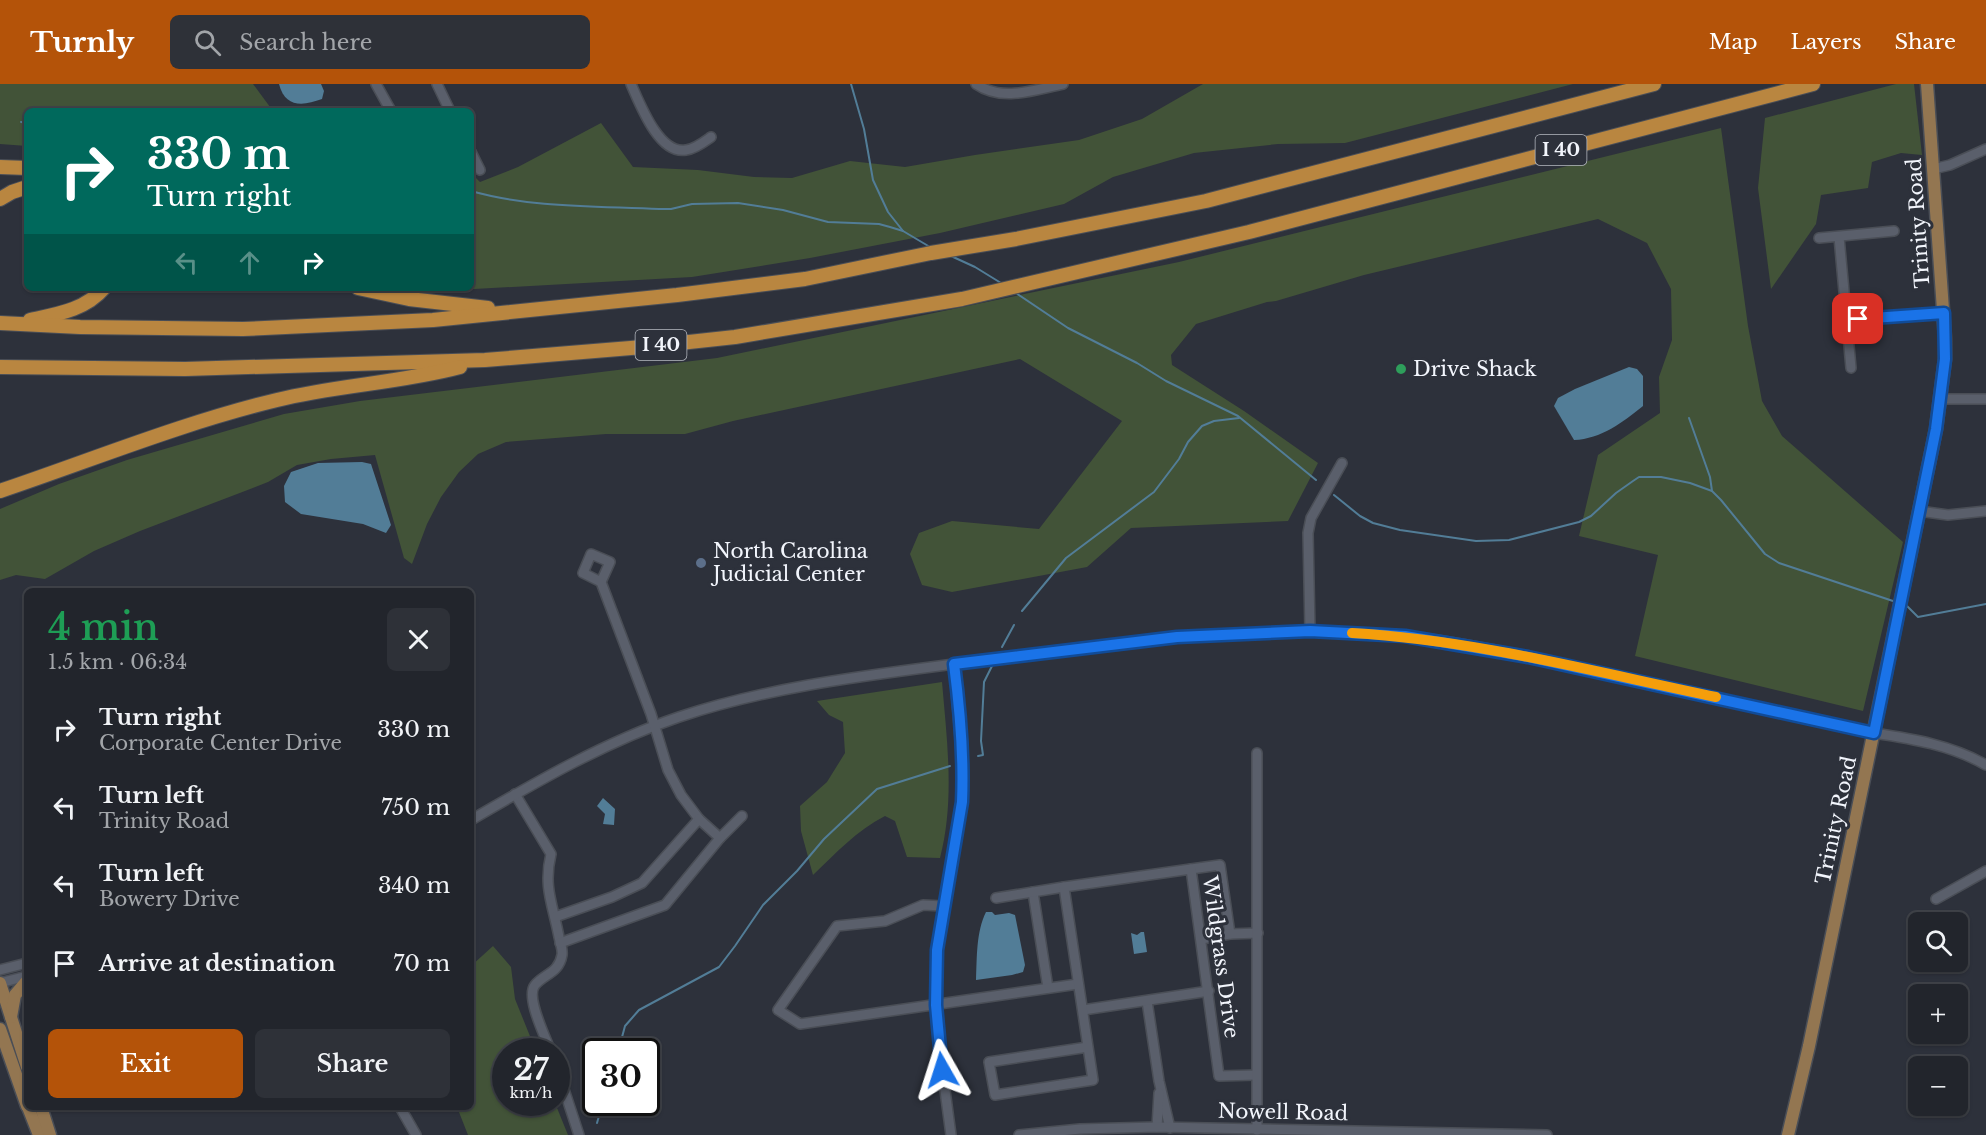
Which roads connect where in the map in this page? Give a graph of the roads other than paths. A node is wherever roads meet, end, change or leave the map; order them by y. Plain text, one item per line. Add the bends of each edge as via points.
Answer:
1 (376, 84) edge
2 (437, 84) edge
3 (631, 84) edge
4 (976, 84) edge
5 (1063, 84) edge
6 (1654, 84) edge
7 (1813, 84) edge
8 (1927, 86) edge
9 (389, 108) edge
10 (449, 108) edge
11 (711, 136) dead end
12 (1986, 149) edge
13 (474, 158) edge
14 (0, 167) edge
15 (24, 168) edge
16 (1933, 169) junction
17 (480, 170) dead end
18 (24, 188) edge
19 (0, 199) edge
20 (1894, 231) dead end
21 (1839, 237) junction
22 (1819, 238) dead end
23 (101, 291) edge
24 (372, 291) edge
25 (514, 311) junction
26 (1944, 313) junction
27 (1847, 320) junction
28 (6, 323) edge
29 (485, 360) junction
30 (0, 367) edge
31 (1851, 368) dead end
32 (1941, 399) junction
33 (1986, 399) edge
34 (1342, 463) dead end
35 (0, 491) edge
36 (1919, 511) junction
37 (1986, 511) edge
38 (601, 582) dead end
39 (1310, 631) junction
40 (954, 664) junction
41 (655, 726) junction
42 (1874, 733) junction
43 (1257, 753) dead end
44 (1986, 765) edge
45 (515, 794) junction
46 (742, 816) dead end
47 (474, 818) edge
48 (699, 819) junction
49 (720, 838) junction
50 (1191, 869) junction
51 (1986, 871) edge
52 (1064, 887) junction
53 (1033, 892) junction
54 (996, 898) dead end
55 (1936, 899) dead end
56 (944, 906) junction
57 (555, 917) junction
58 (1258, 933) junction
59 (1230, 934) junction
60 (1201, 939) junction
61 (560, 943) junction
62 (24, 964) edge
63 (0, 970) edge
64 (24, 977) edge
65 (0, 983) edge
66 (24, 984) edge
67 (1077, 984) junction
68 (1048, 988) junction
69 (1209, 991) junction
70 (1147, 1001) junction
71 (936, 1005) junction
72 (1083, 1010) junction
73 (11, 1018) junction
74 (0, 1029) edge
75 (546, 1038) edge
76 (1088, 1047) junction
77 (24, 1058) edge
78 (1256, 1076) junction
79 (1159, 1081) junction
80 (24, 1097) edge
81 (570, 1108) edge
82 (29, 1110) edge
83 (42, 1110) edge
84 (402, 1110) edge
85 (1156, 1127) junction
86 (1170, 1128) junction
87 (1257, 1130) junction
88 (1272, 1132) edge
89 (39, 1135) edge
90 (50, 1135) edge
91 (416, 1135) edge
92 (579, 1135) edge
93 (951, 1135) edge
94 (1019, 1135) edge
95 (1547, 1135) edge
96 (1788, 1135) edge

1 - 9 street
2 - 10 street
3 - 11 street via 656,132 671,148 693,148
4 - 5 street via 987,91 1005,94
6 - 25 highway, I 40 via 1206,201 1016,239 805,279
7 - 29 highway, I 40 via 1249,232 962,299 735,337
8 - 16 main road, Trinity Road
12 - 16 street
13 - 17 street
14 - 15 highway
16 - 26 main road, Trinity Road
18 - 19 highway
20 - 21 street
21 - 22 street
21 - 27 street
23 - 28 highway via 74,310
24 - 25 highway
25 - 28 highway, I 40 via 432,320 243,329
26 - 27 street
26 - 32 main road, Trinity Road
27 - 31 street
29 - 30 highway, I 40 via 185,369
29 - 35 highway via 437,373 314,392 242,409
32 - 33 street
32 - 36 main road, Trinity Road
34 - 39 street via 1311,518 1308,533
36 - 37 street via 1948,515
36 - 42 main road, Trinity Road
38 - 41 street
39 - 40 street via 1177,637
39 - 42 street via 1405,636 1509,653
40 - 41 street via 782,690 728,702
40 - 56 street via 963,792
41 - 45 street via 576,761
41 - 48 street via 668,770
42 - 44 street via 1943,746
42 - 96 main road, Trinity Road
43 - 58 street
45 - 47 street
45 - 57 street via 551,854 547,890
46 - 49 street
48 - 49 street
48 - 57 street via 642,883
49 - 61 street via 665,905
50 - 52 street, Wildgrass Drive
50 - 59 street via 1220,865
50 - 60 street, Wildgrass Drive
51 - 55 street
52 - 53 street, Wildgrass Drive
52 - 67 street
53 - 54 street, Wildgrass Drive
53 - 68 street
56 - 71 street via 937,950
56 - 71 street via 923,905 885,921 837,926 778,1010 800,1024
57 - 61 street
58 - 59 street
58 - 78 street
59 - 60 street
60 - 69 street, Wildgrass Drive
61 - 75 street via 563,954 558,965 534,986 531,995
62 - 63 street
64 - 65 street
65 - 73 main road
66 - 73 main road via 15,995
67 - 68 street
67 - 72 street
68 - 71 street
69 - 70 street
69 - 78 street, Wildgrass Drive via 1219,1076
70 - 72 street
70 - 79 street
71 - 93 street
72 - 76 street
73 - 77 main road
74 - 80 main road
76 - 76 street via 989,1062 995,1095 1093,1080
78 - 87 street
79 - 85 street
79 - 86 street
81 - 92 street
82 - 89 main road
83 - 90 main road
84 - 91 street
85 - 86 street, Nowell Road
85 - 94 street, Nowell Road
86 - 87 street, Nowell Road
87 - 88 street, Nowell Road
88 - 95 street, Nowell Road

